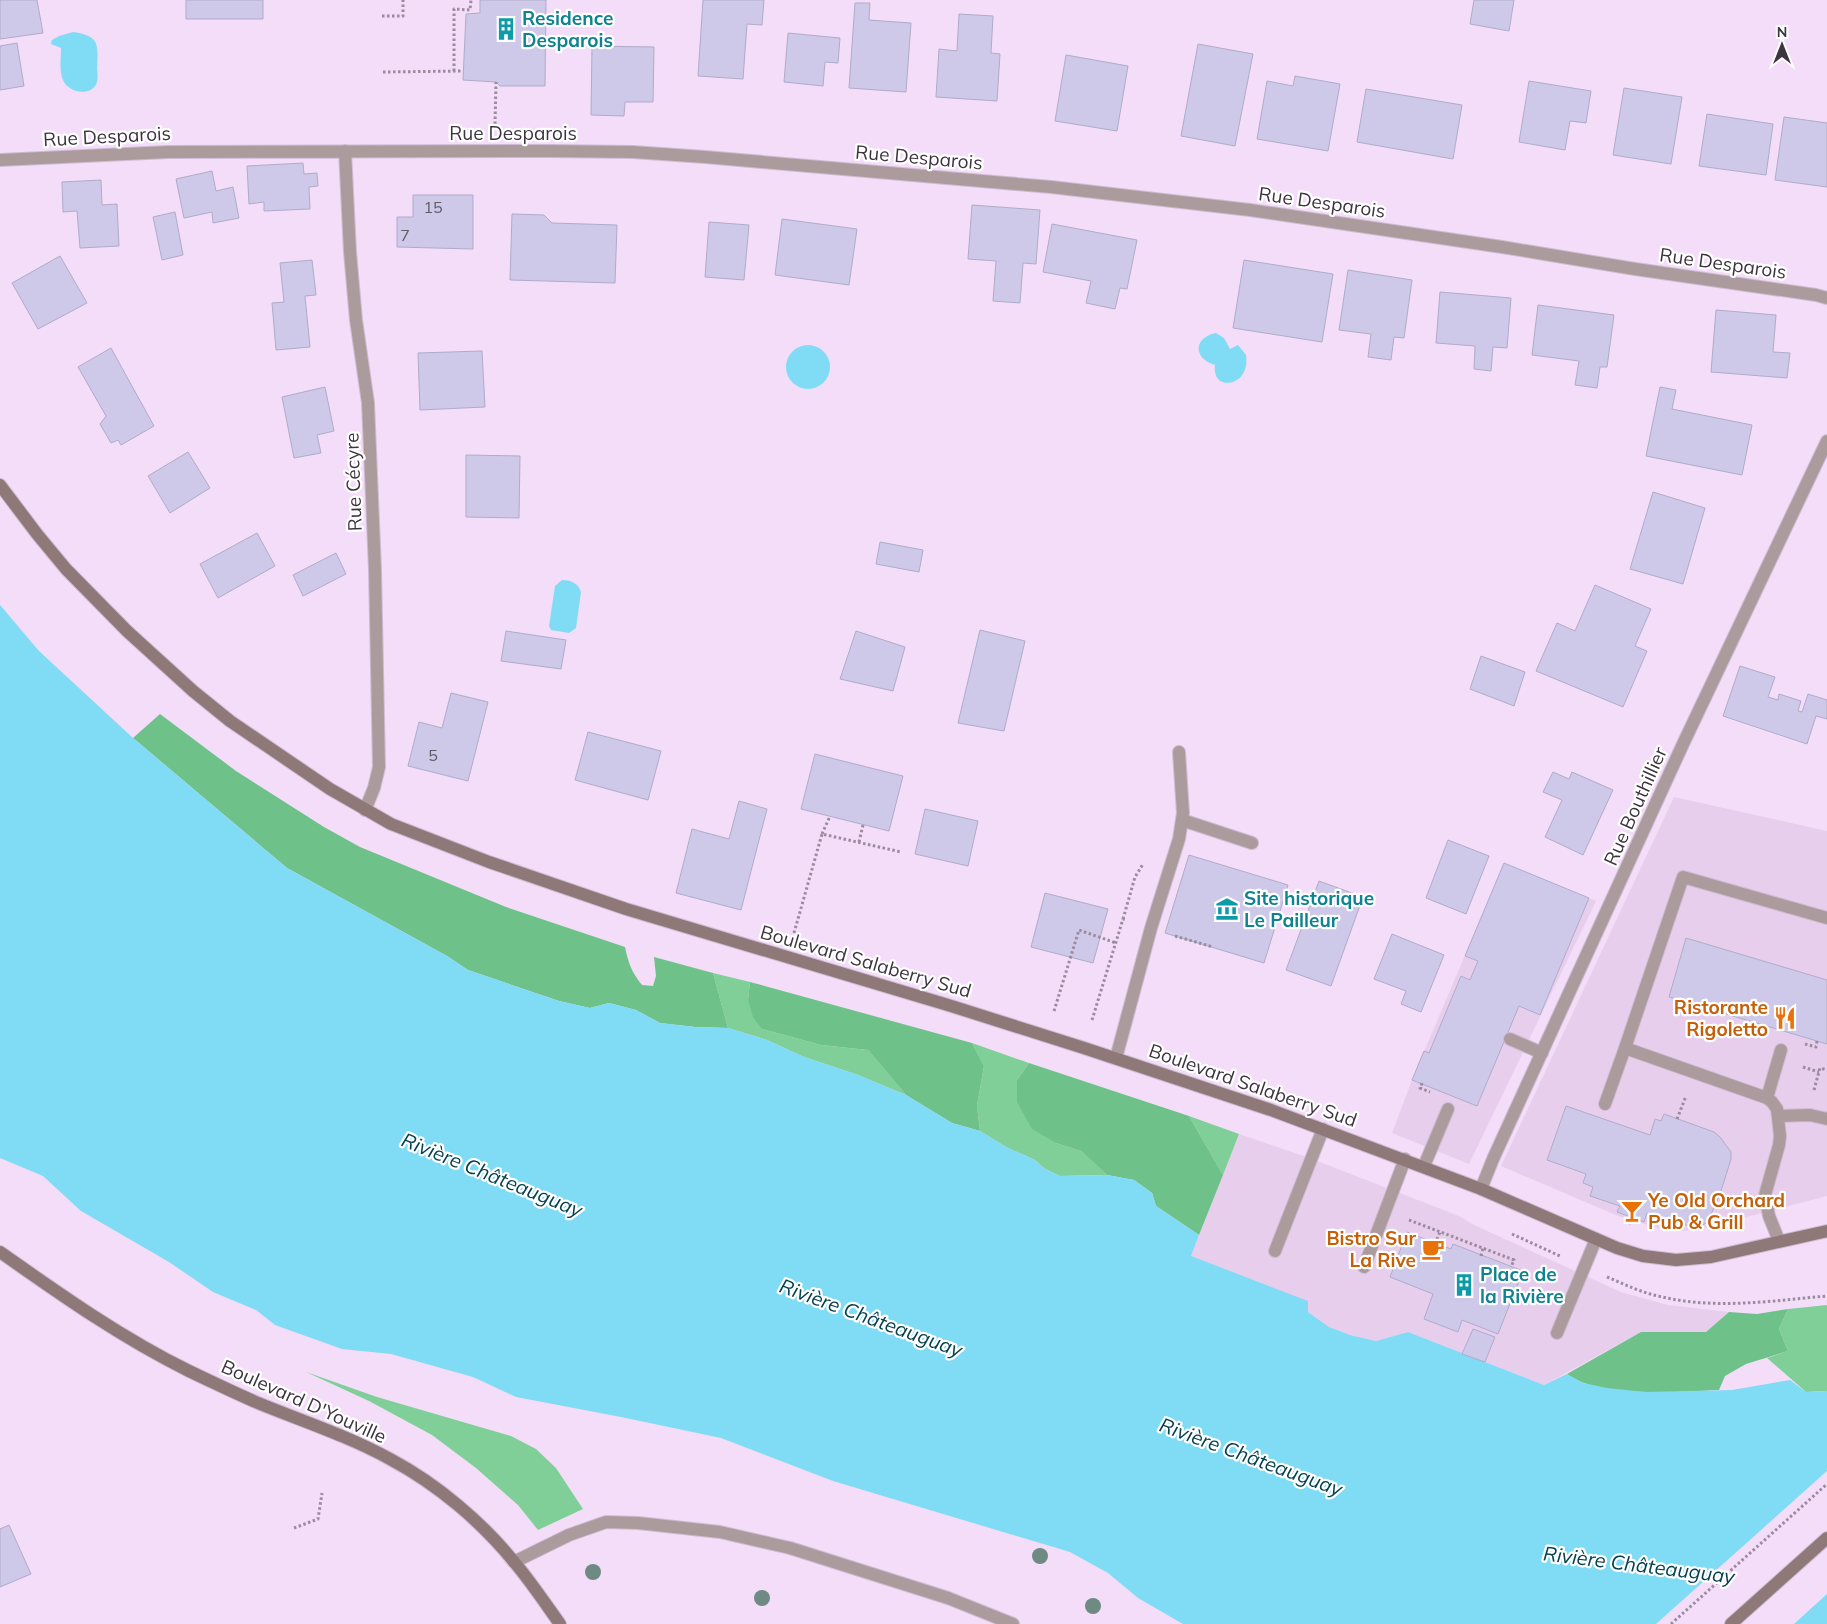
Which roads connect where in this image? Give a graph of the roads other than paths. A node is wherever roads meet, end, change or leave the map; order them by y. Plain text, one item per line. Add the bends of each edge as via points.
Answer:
1 (345, 151) junction
2 (0, 160) edge
3 (1827, 298) edge
4 (1827, 441) edge
5 (0, 485) edge
6 (1179, 752) dead end
7 (365, 810) junction
8 (1182, 820) junction
9 (1252, 843) dead end
10 (1827, 918) edge
11 (1510, 1039) dead end
12 (1625, 1048) junction
13 (1781, 1050) dead end
14 (1542, 1053) junction
15 (1116, 1058) junction
16 (1767, 1098) junction
17 (1605, 1104) dead end
18 (1448, 1109) dead end
19 (1778, 1116) junction
20 (1827, 1119) edge
21 (1323, 1129) junction
22 (1405, 1159) junction
23 (1424, 1166) junction
24 (1481, 1189) junction
25 (1827, 1231) edge
26 (1596, 1239) junction
27 (1778, 1241) junction
28 (1275, 1251) dead end
29 (0, 1252) edge
30 (1364, 1267) dead end
31 (1557, 1333) dead end
32 (1827, 1538) edge
33 (514, 1562) junction
34 (560, 1624) edge
35 (1013, 1624) edge
36 (1731, 1624) edge

1 - 2 street, Rue Desparois via 168,152
1 - 3 street, Rue Desparois via 633,152 1050,187 1250,210
1 - 7 street, Rue Cécyre via 356,320 368,403 375,570 379,767
4 - 14 street, Rue Bouthillier
5 - 7 street, Boulevard Salaberry Sud via 66,569 182,682 230,721
6 - 8 street
7 - 15 street, Boulevard Salaberry Sud via 452,848 626,909
8 - 9 street
8 - 15 street
10 - 12 street via 1684,877
11 - 14 street
12 - 16 street
12 - 17 street
13 - 16 street
14 - 24 street, Rue Bouthillier
15 - 21 street, Boulevard Salaberry Sud
16 - 19 street
18 - 23 street
19 - 20 street via 1810,1115
19 - 27 street via 1779,1145 1765,1195
21 - 22 street, Boulevard Salaberry Sud
21 - 28 street
22 - 23 street, Boulevard Salaberry Sud
22 - 30 street
23 - 24 street, Boulevard Salaberry Sud
24 - 26 street, Boulevard Salaberry Sud
25 - 27 street, Boulevard Salaberry Sud
26 - 27 street, Boulevard Salaberry Sud via 1643,1256 1676,1260 1711,1257
26 - 31 street
29 - 33 street, Boulevard D'Youville via 87,1312 188,1370 391,1460 453,1502
32 - 36 street
33 - 34 street, Boulevard D'Youville
33 - 35 street via 606,1522 720,1532 809,1554 948,1598

